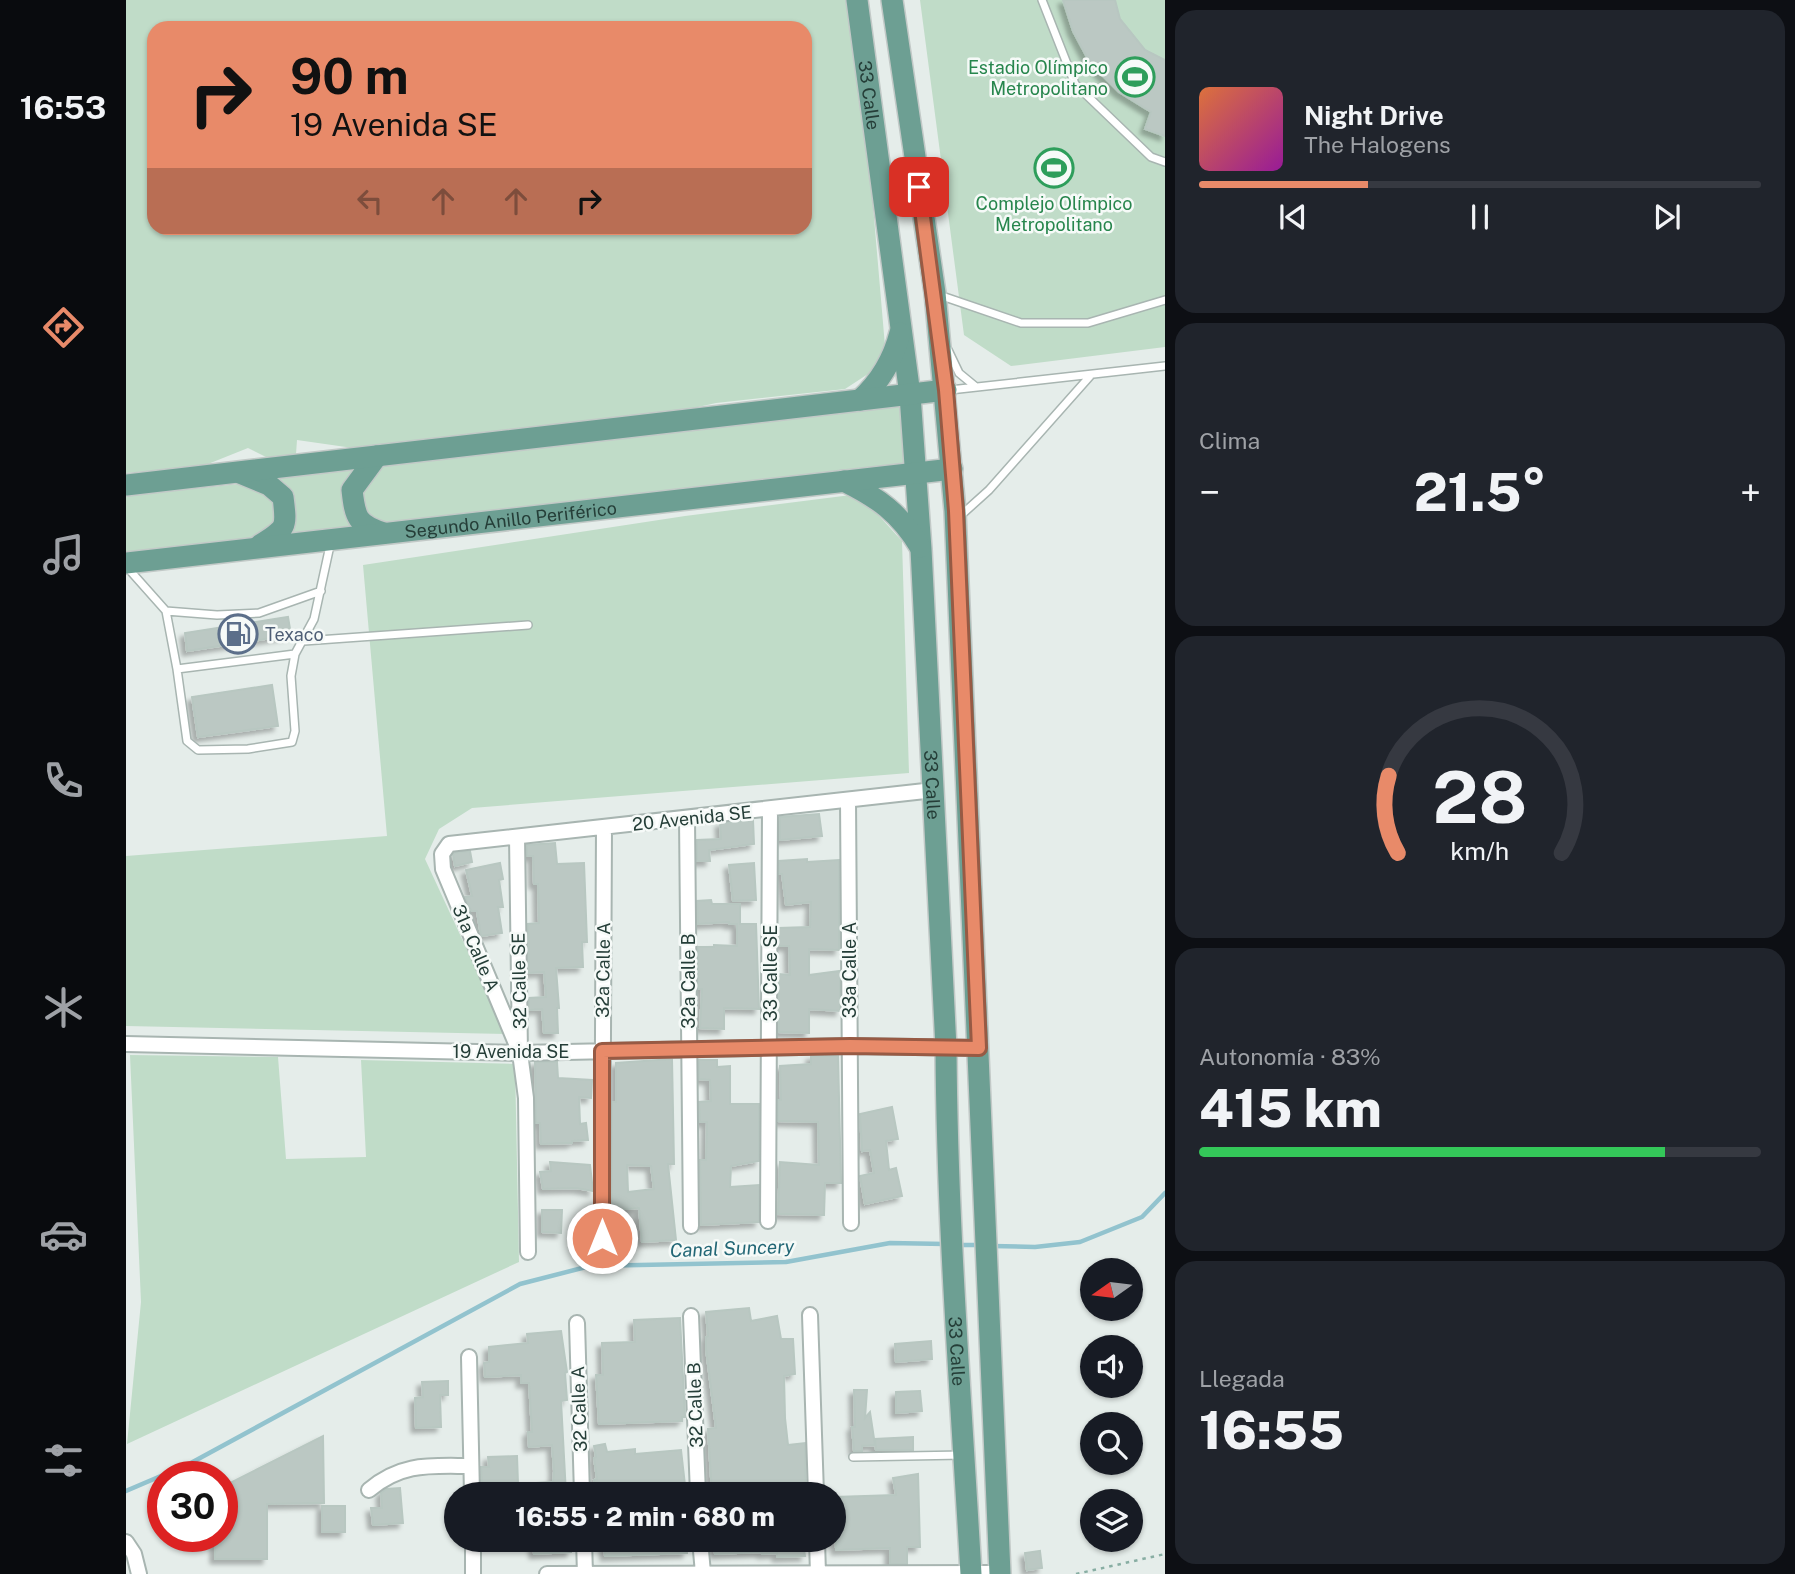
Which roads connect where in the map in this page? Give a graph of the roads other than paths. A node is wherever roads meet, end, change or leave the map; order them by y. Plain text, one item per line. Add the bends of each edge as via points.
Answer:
1 (857, 0) edge
2 (892, 0) edge
3 (1042, 0) edge
4 (1165, 162) edge
5 (935, 293) junction
6 (1165, 300) edge
7 (902, 324) junction
8 (939, 331) junction
9 (1165, 366) edge
10 (1092, 375) junction
11 (976, 387) junction
12 (946, 390) junction
13 (910, 395) junction
14 (860, 401) junction
15 (377, 456) junction
16 (951, 469) junction
17 (239, 472) junction
18 (916, 472) junction
19 (844, 481) junction
20 (126, 485) edge
21 (955, 520) junction
22 (386, 533) junction
23 (331, 539) junction
24 (255, 548) junction
25 (921, 549) junction
26 (126, 564) edge
27 (321, 591) junction
28 (166, 611) junction
29 (528, 625) dead end
30 (303, 641) junction
31 (295, 654) junction
32 (177, 669) junction
33 (934, 790) junction
34 (848, 800) junction
35 (770, 809) junction
36 (687, 819) junction
37 (604, 828) junction
38 (517, 837) junction
39 (449, 844) joint
40 (126, 1044) edge
41 (850, 1046) junction
42 (769, 1047) junction
43 (689, 1048) junction
44 (946, 1048) junction
45 (979, 1048) junction
46 (602, 1051) junction
47 (520, 1053) junction
48 (768, 1222) dead end
49 (851, 1223) dead end
50 (691, 1226) dead end
51 (602, 1238) dead end
52 (528, 1252) dead end
53 (810, 1315) dead end
54 (691, 1316) dead end
55 (577, 1323) dead end
56 (469, 1357) dead end
57 (964, 1455) junction
58 (853, 1457) dead end
59 (471, 1466) junction
60 (472, 1482) edge
61 (582, 1482) edge
62 (698, 1482) edge
63 (816, 1482) edge
64 (369, 1490) dead end
65 (126, 1542) edge
66 (473, 1552) edge
67 (584, 1552) edge
68 (817, 1552) edge
69 (702, 1566) edge
70 (818, 1573) edge
71 (856, 1573) edge
72 (139, 1574) edge
73 (473, 1574) edge
74 (547, 1574) edge
75 (585, 1574) edge
76 (888, 1574) edge
77 (970, 1574) edge
78 (1000, 1574) edge

1 - 7 main road, 33 Calle
2 - 5 main road, 33 Calle
3 - 4 lane via 1075,84 1151,157
5 - 6 lane via 1021,323 1088,323
5 - 8 main road, 33 Calle
7 - 13 main road, 33 Calle
7 - 14 main road via 884,373
8 - 11 lane via 959,373
8 - 12 main road, 33 Calle
9 - 10 lane
10 - 11 lane
10 - 21 lane via 989,490
11 - 12 lane
12 - 13 main road
12 - 16 main road, 33 Calle
13 - 14 main road
13 - 18 main road, 33 Calle
14 - 15 main road
15 - 17 main road
15 - 22 main road via 352,490 354,512 366,527
16 - 18 main road, Segundo Anillo Periférico
16 - 21 main road, 33 Calle
17 - 20 main road
17 - 24 main road via 269,485 283,497 286,522 279,533
18 - 19 main road, Segundo Anillo Periférico
18 - 25 main road, 33 Calle
19 - 22 main road, Segundo Anillo Periférico
19 - 25 main road via 899,517
21 - 45 main road, 33 Calle
22 - 23 main road, Segundo Anillo Periférico
23 - 24 main road, Segundo Anillo Periférico
23 - 27 lane
24 - 26 main road, Segundo Anillo Periférico
25 - 33 main road, 33 Calle
26 - 28 lane
27 - 28 lane via 259,612
27 - 30 lane
28 - 32 lane
29 - 30 lane
30 - 31 lane
31 - 32 lane
31 - 32 lane via 292,742 248,749 198,750 187,741
33 - 34 street, 20 Avenida SE
33 - 44 main road, 33 Calle
34 - 35 street, 20 Avenida SE
34 - 41 street, 33a Calle A
35 - 36 street, 20 Avenida SE
35 - 42 street, 33 Calle SE
36 - 37 street, 20 Avenida SE
36 - 43 street, 32a Calle B
37 - 38 street, 20 Avenida SE
37 - 46 street, 32a Calle A
38 - 39 street, 20 Avenida SE
38 - 47 street, 32 Calle SE
39 - 47 street, 31a Calle A via 442,854 443,869
40 - 47 street, 19 Avenida SE
41 - 42 street, 19 Avenida SE
41 - 44 street, 19 Avenida SE
41 - 49 street, 33a Calle A
42 - 43 street, 19 Avenida SE
42 - 48 street, 33 Calle SE
43 - 46 street, 19 Avenida SE
43 - 50 street, 32a Calle B
44 - 45 street, 19 Avenida SE
44 - 57 main road, 33 Calle
45 - 78 main road, 33 Calle
46 - 47 street, 19 Avenida SE
46 - 51 street, 32a Calle A
47 - 52 street, 32 Calle SE via 526,1098
53 - 63 street
54 - 62 street, 32 Calle B
55 - 61 street, 32 Calle A
56 - 59 street
57 - 58 lane
57 - 77 main road, 33 Calle
59 - 60 street
59 - 64 street via 423,1465 385,1476
65 - 72 street
66 - 73 street
67 - 75 street
68 - 70 street
69 - 70 street
69 - 75 street
70 - 71 street
71 - 76 street
74 - 75 street
76 - 77 street
77 - 78 street

